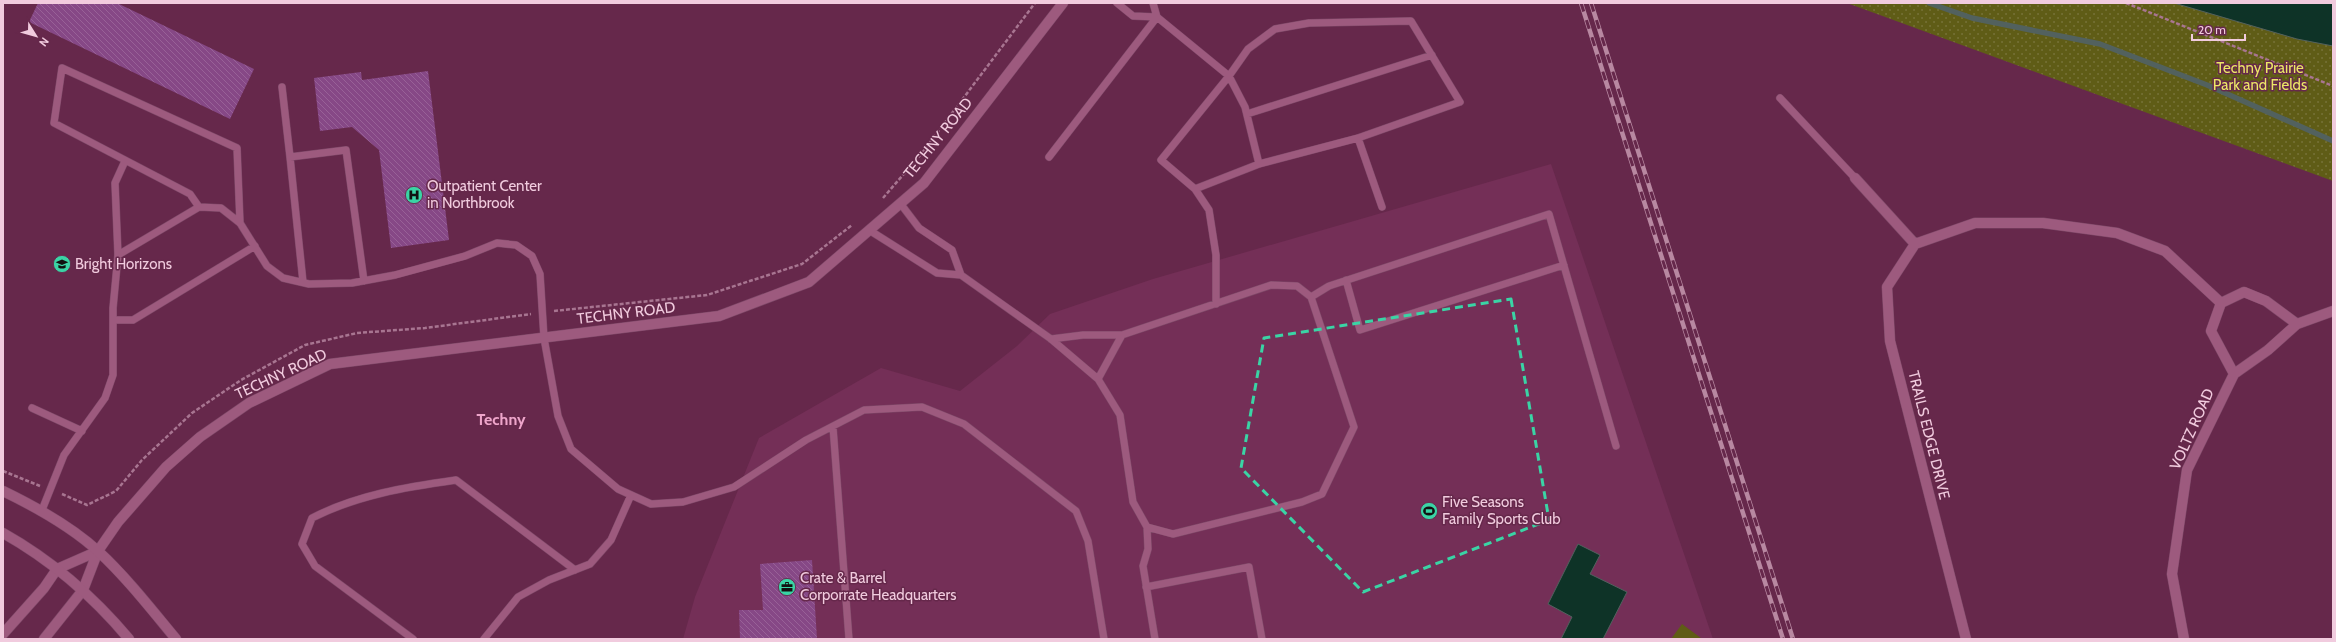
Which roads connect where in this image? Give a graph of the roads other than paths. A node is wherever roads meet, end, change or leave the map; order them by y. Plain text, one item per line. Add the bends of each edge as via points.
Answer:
1 (1063, 3) edge
2 (1116, 3) edge
3 (1153, 3) edge
4 (1156, 16) junction
5 (1432, 55) junction
6 (1229, 76) junction
7 (282, 87) dead end
8 (1780, 98) dead end
9 (1247, 114) junction
10 (1358, 138) junction
11 (290, 157) junction
12 (1049, 158) dead end
13 (125, 161) junction
14 (1259, 164) junction
15 (1855, 178) joint
16 (1195, 189) junction
17 (900, 204) junction
18 (200, 207) junction
19 (1382, 207) dead end
20 (240, 223) junction
21 (869, 230) junction
22 (1914, 244) junction
23 (255, 246) junction
24 (118, 255) junction
25 (1564, 265) junction
26 (961, 275) junction
27 (1346, 280) junction
28 (364, 281) junction
29 (303, 282) junction
30 (1311, 297) junction
31 (2221, 303) junction
32 (1216, 304) junction
33 (2333, 311) edge
34 (113, 320) junction
35 (2297, 324) junction
36 (1122, 335) junction
37 (544, 338) junction
38 (1051, 339) junction
39 (2234, 374) junction
40 (1098, 379) junction
41 (32, 408) dead end
42 (832, 427) junction
43 (82, 432) junction
44 (1616, 446) dead end
45 (3, 491) edge
46 (631, 495) junction
47 (42, 510) junction
48 (1147, 527) junction
49 (3, 533) edge
50 (98, 551) junction
51 (57, 569) junction
52 (574, 570) junction
53 (1146, 587) junction
54 (83, 590) junction
55 (3, 634) edge
56 (44, 639) edge
57 (129, 639) edge
58 (176, 639) edge
59 (413, 639) edge
60 (484, 639) edge
61 (849, 639) edge
62 (1104, 639) edge
63 (1155, 639) edge
64 (1262, 639) edge
65 (1966, 639) edge
66 (2184, 639) edge

1 - 17 street, TECHNY ROAD via 924,183
2 - 4 lane via 1133,16
3 - 4 lane
4 - 6 lane
4 - 12 lane
5 - 6 lane via 1411,21 1309,23 1275,29 1248,50
5 - 9 lane
5 - 10 lane via 1460,102
6 - 9 lane
6 - 16 lane via 1161,160
7 - 11 lane
8 - 15 lane
9 - 14 lane
10 - 14 lane
10 - 19 lane
11 - 28 lane via 346,150
11 - 29 lane
13 - 18 lane via 190,194
13 - 20 lane via 54,123 62,68 237,148
13 - 24 lane via 115,183
14 - 16 lane
15 - 22 street
16 - 32 lane via 1209,210 1216,255
17 - 21 street, TECHNY ROAD
17 - 26 lane via 919,228 952,250
18 - 20 lane via 221,208
18 - 24 lane
20 - 23 lane
21 - 26 lane via 937,273
21 - 37 street, TECHNY ROAD via 809,282 719,316
22 - 31 street via 1975,223 2043,223 2117,233 2165,251
22 - 65 street, TRAILS EDGE DRIVE via 1887,287 1890,341
23 - 29 lane via 267,266 283,278
23 - 34 lane via 133,320
24 - 34 lane
25 - 27 lane via 1360,330
25 - 27 lane via 1549,214
25 - 44 lane
26 - 38 lane
27 - 30 lane via 1329,286
28 - 29 lane
28 - 37 lane via 465,256 497,243 516,245 532,256 540,274
30 - 32 lane via 1297,286 1271,285
30 - 48 lane via 1354,427 1322,494 1302,502 1173,534
31 - 35 street via 2244,292 2266,301
31 - 39 street via 2211,331
32 - 36 lane
33 - 35 street, VOLTZ ROAD
34 - 43 lane via 113,375 105,398
35 - 39 street, VOLTZ ROAD via 2268,350
36 - 38 lane via 1083,335
36 - 40 lane
37 - 46 lane via 558,416 571,449 618,489
37 - 50 street, TECHNY ROAD via 330,364 249,403 200,437 166,467 118,522
38 - 40 lane
39 - 66 street, VOLTZ ROAD via 2187,470 2172,574
40 - 48 lane via 1120,415 1133,502
41 - 43 lane
42 - 46 lane via 806,440 734,487 684,502 651,504
42 - 61 lane
42 - 62 lane via 864,410 922,407 964,424 1076,512 1088,541
43 - 47 lane via 64,455
45 - 47 street
46 - 52 lane via 611,540 590,564
47 - 50 street
48 - 53 lane via 1148,549 1143,566
49 - 51 street
50 - 51 street
50 - 54 street, TECHNY ROAD
50 - 58 street
51 - 54 street
51 - 55 street via 44,588
52 - 59 lane via 456,480 394,489 338,505 312,518 302,544 315,566
52 - 60 lane via 518,597
53 - 63 lane
53 - 64 lane via 1249,567
54 - 56 street, TECHNY ROAD
54 - 57 street

